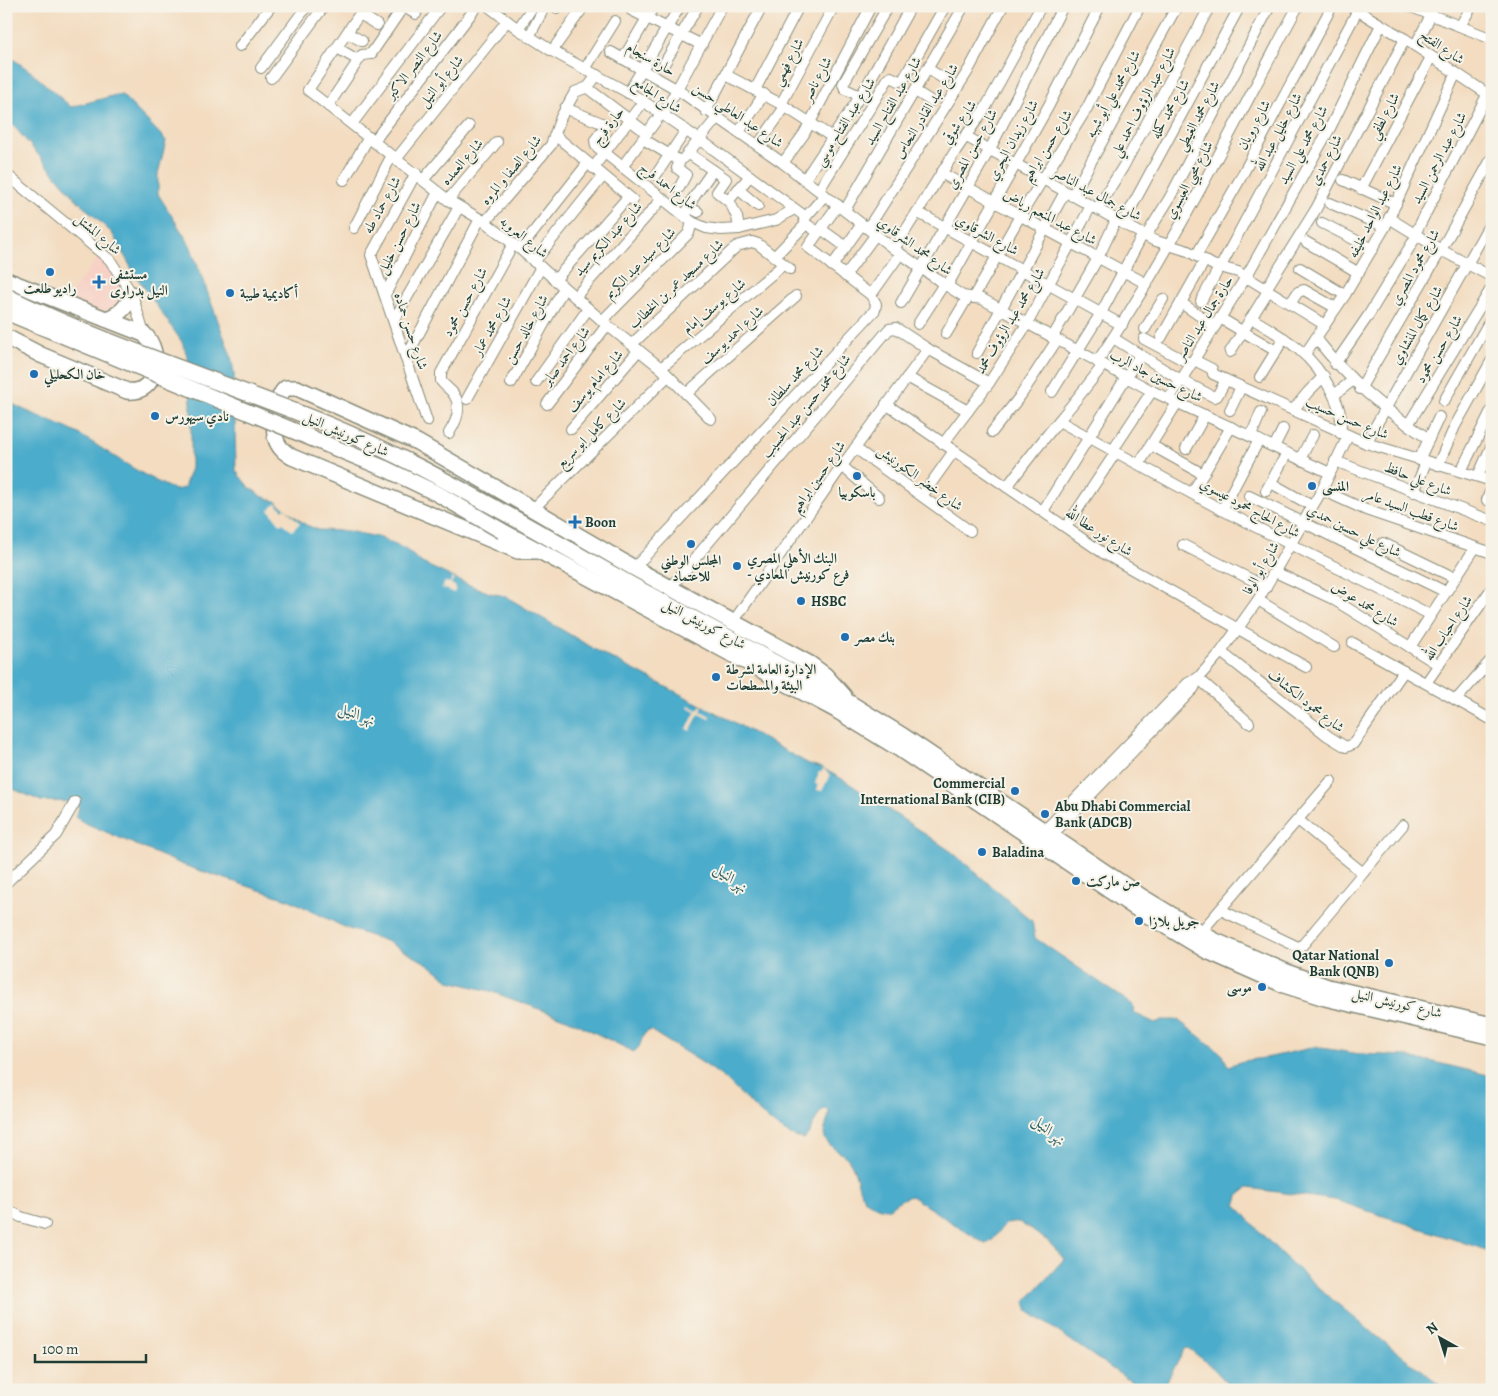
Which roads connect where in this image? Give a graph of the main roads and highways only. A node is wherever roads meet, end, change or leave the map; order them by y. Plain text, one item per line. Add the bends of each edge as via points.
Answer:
1 (6, 280) edge
2 (132, 294) road end
3 (6, 296) edge
4 (6, 312) edge
5 (106, 319) junction
6 (6, 338) edge
7 (542, 551) junction
8 (655, 580) junction
9 (630, 584) junction
10 (848, 702) junction
11 (1492, 1025) edge
12 (1492, 1037) edge

1 - 5 highway
2 - 5 highway via 120,313
3 - 9 highway, شارع كورنيش النيل, bridge via 99,337 351,434 451,483
4 - 7 highway, شارع كورنيش النيل, bridge via 386,469
5 - 6 highway via 144,334 154,346 156,353 151,380 145,388 132,391
7 - 8 highway via 518,551 292,457 284,452 274,434 278,397 286,388 297,388 417,442
7 - 12 highway, شارع كورنيش النيل via 836,710 1134,907 1207,951 1284,985 1325,998
8 - 9 highway
8 - 10 highway via 810,664 825,674
9 - 10 highway, شارع كورنيش النيل
10 - 11 highway, شارع كورنيش النيل via 1200,933 1250,957 1328,986

